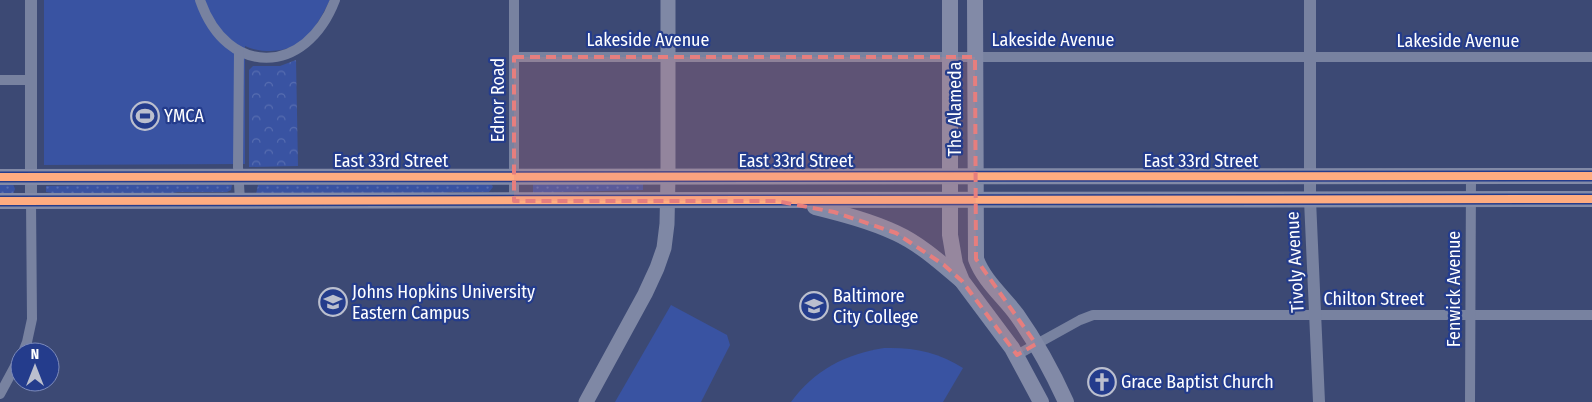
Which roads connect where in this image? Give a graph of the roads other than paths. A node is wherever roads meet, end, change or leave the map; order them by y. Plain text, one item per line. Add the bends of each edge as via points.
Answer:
1 (31, 0) edge
2 (200, 0) edge
3 (335, 0) edge
4 (514, 0) edge
5 (668, 0) edge
6 (950, 0) edge
7 (975, 0) edge
8 (1310, 0) edge
9 (239, 51) junction
10 (514, 57) junction
11 (668, 57) junction
12 (950, 57) junction
13 (975, 57) junction
14 (1310, 57) junction
15 (1592, 57) edge
16 (0, 80) edge
17 (31, 80) junction
18 (514, 176) junction
19 (668, 176) junction
20 (950, 176) junction
21 (975, 176) junction
22 (1310, 176) junction
23 (1470, 176) junction
24 (1592, 176) edge
25 (0, 177) edge
26 (31, 177) junction
27 (239, 177) junction
28 (1592, 199) edge
29 (975, 200) junction
30 (1310, 200) junction
31 (1470, 200) junction
32 (0, 201) edge
33 (31, 201) junction
34 (240, 201) junction
35 (514, 201) junction
36 (668, 201) junction
37 (776, 201) junction
38 (950, 201) junction
39 (962, 281) junction
40 (1315, 315) junction
41 (1470, 315) junction
42 (1592, 316) edge
43 (27, 342) edge
44 (1036, 344) junction
45 (1017, 355) junction
46 (10, 376) edge
47 (0, 394) edge
48 (586, 402) edge
49 (1041, 402) edge
50 (1066, 402) edge
51 (1319, 402) edge
52 (1470, 402) edge

1 - 17 street
2 - 9 street via 218,34
3 - 9 street via 315,36 296,50 268,57
4 - 10 street, Ednor Road
5 - 11 main road
6 - 12 main road, The Alameda
7 - 13 main road, The Alameda
8 - 14 street, Tivoly Avenue
9 - 27 street
10 - 11 street, Lakeside Avenue
10 - 18 street, Ednor Road
11 - 12 street, Lakeside Avenue
11 - 19 main road
12 - 13 street, Lakeside Avenue
12 - 20 main road, The Alameda
13 - 14 street, Lakeside Avenue
13 - 21 main road, The Alameda
14 - 15 street, Lakeside Avenue
14 - 22 street, Tivoly Avenue
16 - 17 street
17 - 26 street
18 - 19 main road, East 33rd Street
18 - 27 main road, East 33rd Street
18 - 35 street, Ednor Road
19 - 20 main road, East 33rd Street
19 - 36 main road
20 - 21 main road, East 33rd Street
20 - 38 main road, The Alameda
21 - 22 main road, East 33rd Street
21 - 29 main road, The Alameda
22 - 23 main road, East 33rd Street
22 - 30 street, Tivoly Avenue
23 - 24 main road, East 33rd Street
23 - 31 street, Fenwick Avenue
25 - 26 main road, East 33rd Street
26 - 27 main road, East 33rd Street
26 - 33 street
27 - 34 street
28 - 31 main road
29 - 30 main road
29 - 38 main road
29 - 44 main road, The Alameda via 975,250 979,268 1016,313
30 - 31 main road
30 - 40 street, Tivoly Avenue
31 - 41 street, Fenwick Avenue
32 - 33 main road
33 - 34 main road
33 - 43 street via 32,319
34 - 35 main road
35 - 36 main road
36 - 37 main road
36 - 48 main road via 665,241 657,268
37 - 38 main road
37 - 39 main road via 847,215 896,233 928,253
38 - 39 main road, The Alameda via 951,244
39 - 45 main road, The Alameda
40 - 41 street, Chilton Street
40 - 44 street, Chilton Street via 1093,315
40 - 51 street, Tivoly Avenue
41 - 42 street, Chilton Street
41 - 52 street, Fenwick Avenue
44 - 45 street, Chilton Street
44 - 50 main road, The Alameda
45 - 49 main road, The Alameda
46 - 47 street

